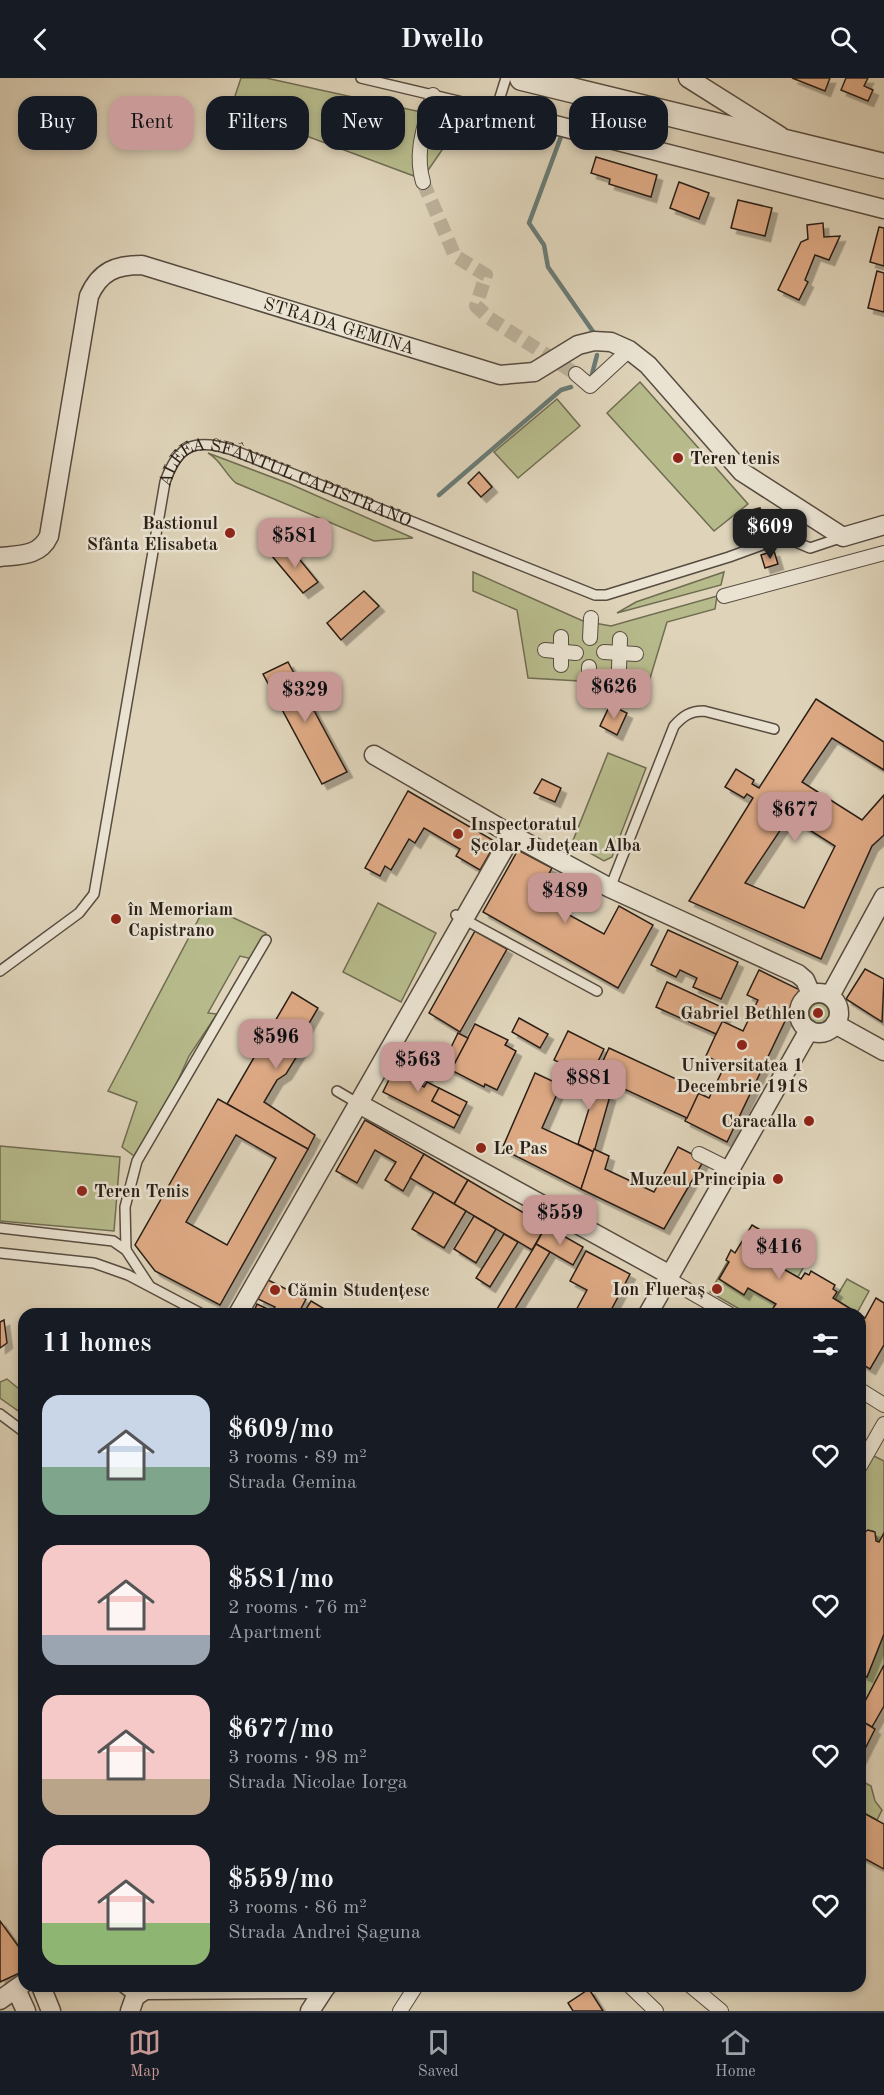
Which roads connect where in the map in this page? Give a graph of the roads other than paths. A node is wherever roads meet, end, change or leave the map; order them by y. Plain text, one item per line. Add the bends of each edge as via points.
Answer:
1 (361, 78) edge
2 (506, 78) edge
3 (522, 78) edge
4 (688, 78) edge
5 (433, 95) junction
6 (437, 96) edge
7 (500, 96) edge
8 (557, 126) edge
9 (792, 143) junction
10 (884, 166) edge
11 (423, 182) tunnel mouth
12 (884, 209) edge
13 (628, 350) junction
14 (576, 374) tunnel mouth
15 (793, 505) junction
16 (884, 525) edge
17 (784, 537) junction
18 (843, 537) junction
19 (884, 553) edge
20 (0, 557) edge
21 (724, 596) dead end
22 (591, 618) dead end
23 (561, 637) dead end
24 (591, 638) dead end
25 (619, 646) junction
26 (545, 650) dead end
27 (604, 652) dead end
28 (576, 653) dead end
29 (636, 654) dead end
30 (561, 658) junction
31 (589, 667) dead end
32 (619, 669) dead end
33 (589, 685) dead end
34 (774, 729) dead end
35 (374, 754) dead end
36 (512, 835) junction
37 (610, 888) junction
38 (884, 897) edge
39 (459, 917) junction
40 (266, 940) dead end
41 (0, 970) edge
42 (597, 991) dead end
43 (811, 994) junction
44 (830, 996) junction
45 (836, 1024) junction
46 (809, 1030) junction
47 (884, 1051) edge
48 (337, 1091) dead end
49 (359, 1104) junction
50 (699, 1154) dead end
51 (729, 1169) junction
52 (0, 1228) edge
53 (126, 1250) junction
54 (0, 1253) edge
55 (669, 1277) junction
56 (149, 1285) junction
57 (191, 1308) edge
58 (240, 1308) edge
59 (651, 1308) edge
60 (719, 1308) edge
61 (866, 1394) edge
62 (884, 1405) edge
63 (0, 1414) edge
64 (884, 1424) edge
65 (18, 1428) edge
66 (866, 1456) edge
67 (18, 1987) edge
68 (21, 1992) edge
69 (43, 1992) edge
70 (323, 1992) edge
71 (412, 1992) edge
72 (636, 1992) edge
73 (698, 1992) edge
74 (0, 2000) edge
75 (401, 2009) edge
76 (26, 2011) edge
77 (51, 2011) edge
78 (310, 2011) edge
79 (656, 2011) edge
80 (721, 2011) edge

1 - 5 lane
2 - 7 lane
3 - 9 street
4 - 9 street
5 - 6 lane
5 - 11 street via 419,149
8 - 12 street
9 - 10 street
13 - 14 street via 590,386
13 - 15 street, STRADA GEMINA via 648,365 742,472
13 - 20 street, STRADA GEMINA via 612,342 594,341 578,345 534,372 500,375 142,265 122,265 105,273 89,296 49,537 44,547 36,551
15 - 17 lane via 796,519
15 - 18 street, STRADA GEMINA
16 - 18 street
17 - 18 lane via 810,548
17 - 41 lane, ALEEA SFÂNTUL CAPISTRANO via 606,595 595,595 233,450 198,444 181,451 165,482 94,894 79,913
19 - 21 street
22 - 24 street
23 - 30 street
25 - 27 street
25 - 29 street
25 - 32 street
26 - 30 street
28 - 30 street
31 - 33 street
34 - 37 lane via 704,711 681,717 674,726
35 - 36 street
36 - 37 street
36 - 39 street
37 - 43 street via 798,974
38 - 44 street
39 - 42 lane
39 - 49 street
40 - 53 lane via 137,1161 125,1207
43 - 44 street
43 - 46 street via 801,1003 799,1015
44 - 45 street via 838,1006
45 - 46 street via 826,1031
45 - 47 street
46 - 51 street
48 - 49 lane
49 - 55 street
49 - 58 street
50 - 51 street
51 - 55 street
52 - 53 lane via 113,1241
53 - 56 lane
54 - 56 lane via 94,1263
55 - 59 street
55 - 60 street
56 - 57 lane
61 - 62 street
63 - 65 lane
64 - 66 street
67 - 74 street
68 - 76 street
69 - 77 street
70 - 78 street
71 - 75 street
72 - 79 street
73 - 80 street

